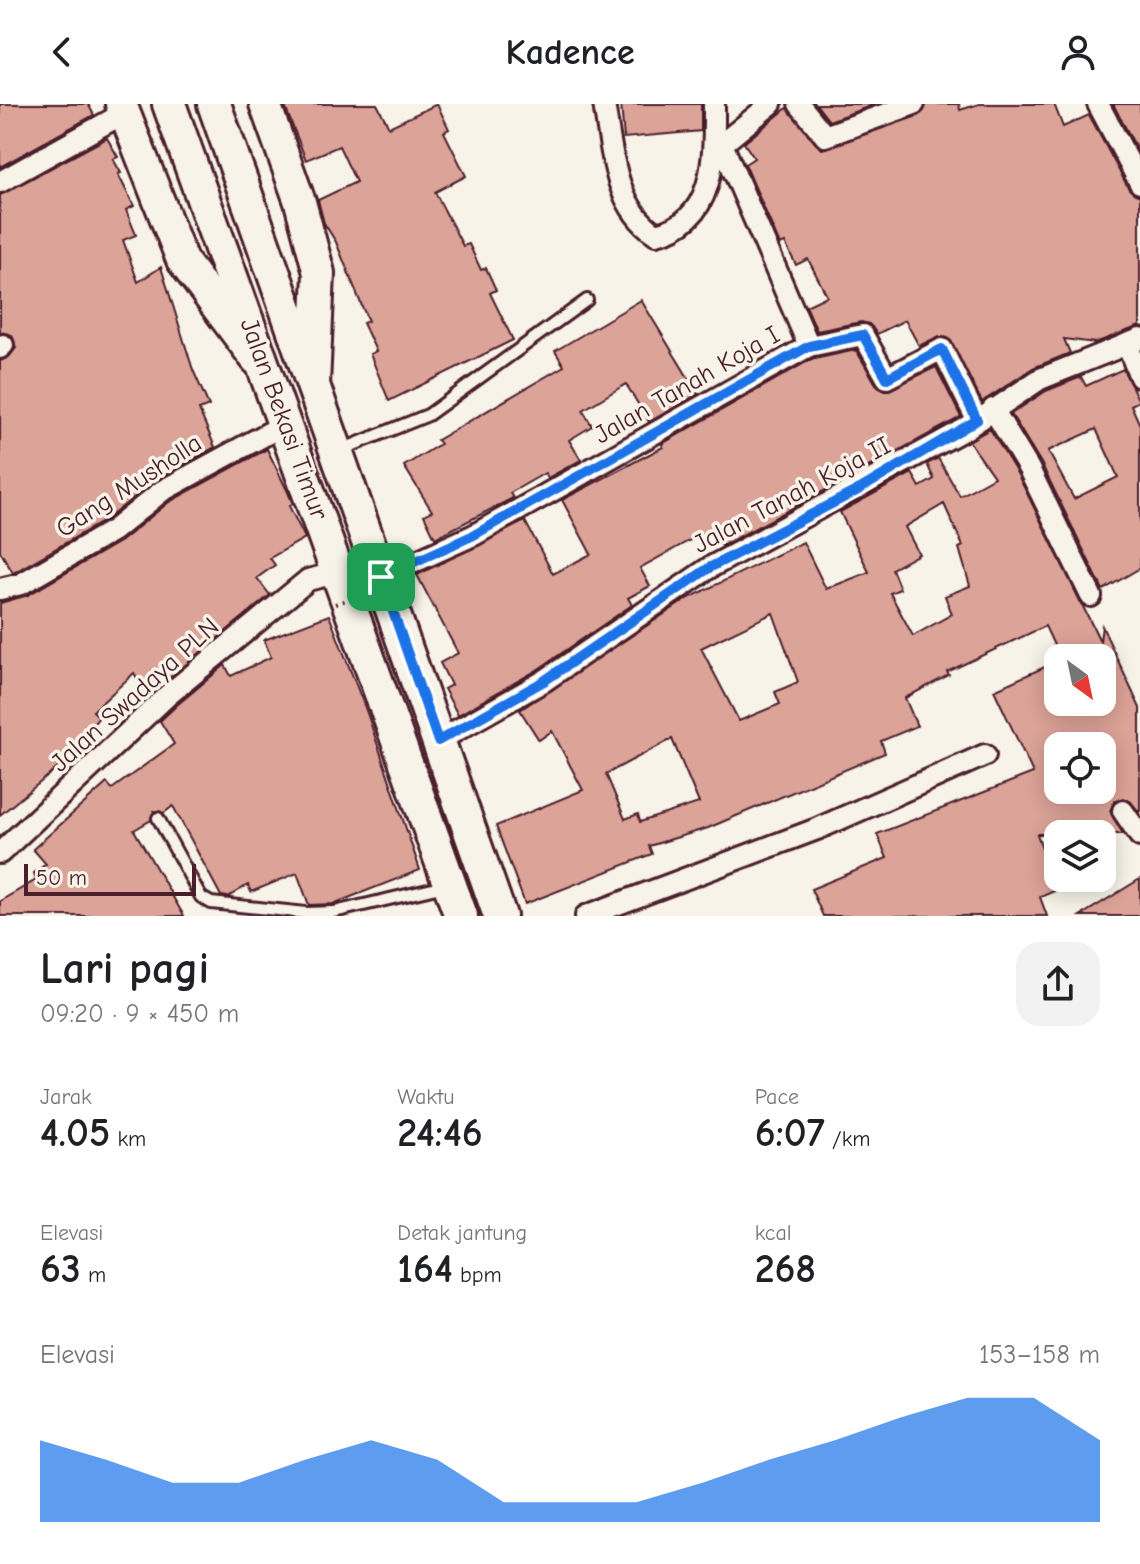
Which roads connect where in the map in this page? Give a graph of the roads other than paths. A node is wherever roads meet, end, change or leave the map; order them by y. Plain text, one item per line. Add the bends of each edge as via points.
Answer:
1 (169, 104) edge
2 (214, 104) edge
3 (265, 104) edge
4 (604, 104) edge
5 (714, 104) edge
6 (771, 104) edge
7 (799, 104) edge
8 (914, 104) edge
9 (1099, 104) edge
10 (122, 108) edge
11 (0, 182) edge
12 (1140, 183) edge
13 (587, 300) dead end
14 (1134, 342) edge
15 (809, 346) junction
16 (264, 370) junction
17 (1140, 377) edge
18 (313, 388) junction
19 (985, 415) junction
20 (285, 424) junction
21 (335, 452) junction
22 (326, 533) junction
23 (339, 572) junction
24 (393, 578) junction
25 (308, 580) junction
26 (0, 589) edge
27 (1091, 596) dead end
28 (438, 741) junction
29 (985, 755) dead end
30 (1123, 811) dead end
31 (158, 818) dead end
32 (1140, 836) edge
33 (1, 851) edge
34 (450, 885) junction
35 (461, 916) edge
36 (500, 916) edge
37 (586, 916) edge

1 - 16 main road, Jalan Bekasi Timur
2 - 18 main road, Jalan Bekasi Timur
3 - 18 main road via 319,273
4 - 5 street via 615,174 641,224 656,234 683,223 709,189
6 - 15 street, Jalan Tanah Koja I via 722,144
7 - 8 street via 825,136
9 - 12 street
10 - 11 street
10 - 16 main road via 182,260
13 - 21 lane via 428,415
14 - 17 street
14 - 19 street, Jalan Tanah Koja II via 1040,379
15 - 19 street via 863,335 887,378 942,349
15 - 24 street, Jalan Tanah Koja I
16 - 20 main road, Jalan Bekasi Timur
18 - 21 main road, Jalan Bekasi Timur
19 - 27 street via 1029,469
19 - 28 street, Jalan Tanah Koja II via 860,489 709,568 544,681
20 - 22 main road, Jalan Bekasi Timur
20 - 26 street, Gang Musholla via 162,491 114,530 21,584
21 - 24 main road, Jalan Bekasi Timur
22 - 23 main road, Jalan Bekasi Timur
22 - 25 street, Jalan Swadaya PLN
23 - 25 street, Jalan Swadaya PLN
23 - 34 main road, Jalan Bekasi Timur
24 - 28 main road, Jalan Bekasi Timur
25 - 33 street, Jalan Swadaya PLN via 168,695
28 - 36 main road, Jalan Bekasi Timur
29 - 37 street via 817,829
30 - 32 street
31 - 34 lane via 201,897 211,903 334,912
34 - 35 main road, Jalan Bekasi Timur

